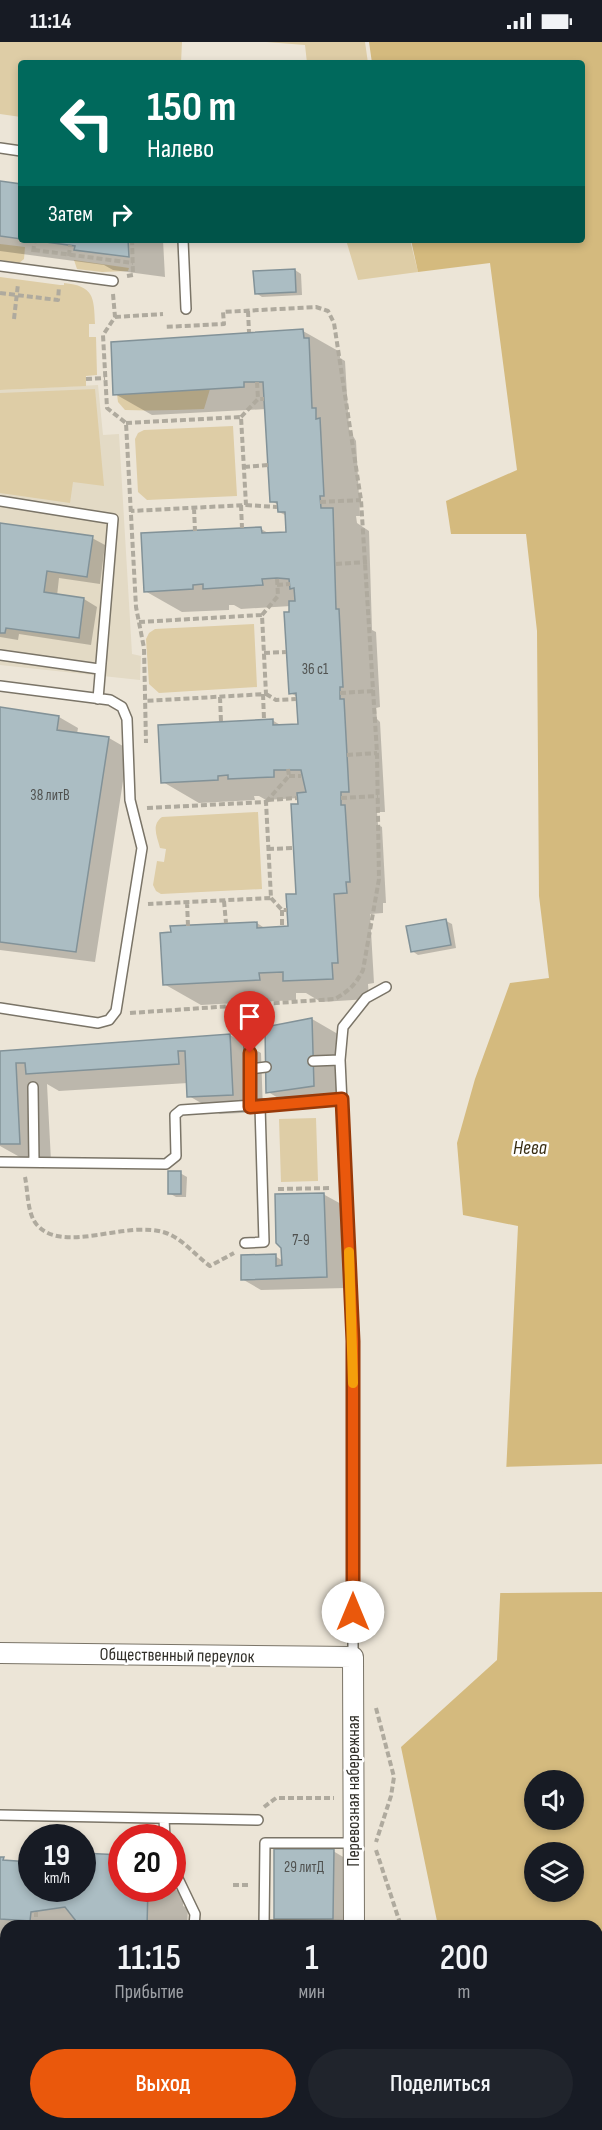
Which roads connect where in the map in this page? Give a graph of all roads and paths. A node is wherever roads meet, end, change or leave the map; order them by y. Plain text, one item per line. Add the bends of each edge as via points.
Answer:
1 (0, 148) edge
2 (18, 151) edge
3 (132, 243) edge
4 (183, 243) edge
5 (33, 250) dead end
6 (133, 263) junction
7 (0, 266) edge
8 (19, 279) dead end
9 (113, 281) junction
10 (60, 285) dead end
11 (0, 293) edge
12 (16, 295) junction
13 (186, 309) dead end
14 (248, 311) junction
15 (163, 314) dead end
16 (115, 317) junction
17 (14, 319) dead end
18 (164, 327) dead end
19 (249, 332) dead end
20 (105, 378) junction
21 (86, 379) dead end
22 (257, 382) dead end
23 (258, 399) junction
24 (264, 399) dead end
25 (241, 417) junction
26 (126, 423) junction
27 (268, 465) dead end
28 (244, 467) junction
29 (361, 500) junction
30 (0, 501) edge
31 (320, 502) dead end
32 (243, 505) junction
33 (194, 507) junction
34 (277, 507) dead end
35 (131, 511) junction
36 (242, 528) dead end
37 (195, 531) dead end
38 (367, 562) junction
39 (336, 564) dead end
40 (277, 578) dead end
41 (290, 584) dead end
42 (277, 585) junction
43 (262, 615) junction
44 (139, 622) junction
45 (286, 652) dead end
46 (264, 653) junction
47 (0, 655) edge
48 (99, 669) junction
49 (0, 686) edge
50 (374, 691) junction
51 (340, 693) dead end
52 (264, 694) junction
53 (220, 697) junction
54 (98, 699) junction
55 (296, 699) dead end
56 (145, 701) junction
57 (264, 719) dead end
58 (221, 722) dead end
59 (146, 749) dead end
60 (377, 753) junction
61 (347, 755) dead end
62 (288, 769) dead end
63 (289, 776) junction
64 (301, 776) dead end
65 (147, 796) dead end
66 (378, 796) junction
67 (297, 798) dead end
68 (341, 798) dead end
69 (267, 801) junction
70 (147, 808) junction
71 (149, 818) dead end
72 (293, 848) dead end
73 (268, 849) junction
74 (149, 893) dead end
75 (271, 898) junction
76 (224, 901) junction
77 (187, 902) junction
78 (147, 904) junction
79 (146, 913) dead end
80 (226, 924) dead end
81 (188, 926) dead end
82 (282, 926) dead end
83 (386, 987) dead end
84 (0, 1008) edge
85 (116, 1011) junction
86 (249, 1036) dead end
87 (340, 1060) junction
88 (313, 1061) dead end
89 (266, 1067) dead end
90 (250, 1069) junction
91 (33, 1087) dead end
92 (342, 1099) junction
93 (255, 1106) junction
94 (0, 1162) edge
95 (19, 1162) junction
96 (34, 1162) junction
97 (346, 1187) junction
98 (263, 1190) junction
99 (245, 1243) joint
100 (0, 1653) edge
101 (353, 1657) junction
102 (375, 1705) dead end
103 (353, 1798) junction
104 (262, 1808) dead end
105 (0, 1815) edge
106 (164, 1819) junction
107 (258, 1820) dead end
108 (164, 1824) edge
109 (353, 1843) junction
110 (186, 1895) edge
111 (36, 1912) dead end
112 (36, 1920) edge
113 (194, 1920) edge
114 (264, 1920) edge
115 (354, 1920) edge
116 (399, 1920) edge

1 - 2 lane
3 - 6 path
4 - 13 lane
5 - 6 path
6 - 9 path via 133,275
7 - 9 lane
8 - 12 path
9 - 16 path
10 - 12 path via 58,300
11 - 12 path
12 - 17 path
14 - 18 path via 223,312 224,324
14 - 19 path
14 - 29 path via 316,307 328,312 334,323
15 - 16 path
16 - 20 path via 103,335
20 - 21 path
20 - 26 path via 107,408
22 - 23 path
23 - 24 path
23 - 25 path
25 - 26 path
25 - 28 path
26 - 35 path
27 - 28 path
28 - 32 path
29 - 31 path
29 - 38 path
30 - 48 lane via 113,519
32 - 33 path
32 - 34 path
32 - 36 path
33 - 35 path
33 - 37 path
35 - 44 path
38 - 39 path
38 - 50 path
40 - 42 path
41 - 42 path
42 - 43 path via 278,596
43 - 44 path
43 - 46 path
44 - 56 path via 144,648
45 - 46 path
46 - 52 path
47 - 48 lane
48 - 54 lane
49 - 54 lane
50 - 51 path
50 - 60 path
52 - 53 path
52 - 55 path via 276,700
52 - 57 path
53 - 56 path
53 - 58 path
54 - 85 lane via 122,707 127,719 130,800 142,848
56 - 59 path
60 - 61 path
60 - 66 path
62 - 63 path
63 - 64 path
63 - 69 path
65 - 70 path
66 - 68 path
66 - 85 path via 380,879 363,970 347,992 335,999
67 - 69 path
69 - 70 path
69 - 73 path
70 - 71 path
72 - 73 path
73 - 75 path
74 - 78 path
75 - 76 path
75 - 82 path via 284,910
76 - 77 path
76 - 80 path
77 - 78 path
77 - 81 path
78 - 79 path
83 - 87 lane via 366,998 343,1027
84 - 85 lane via 98,1023 109,1020
86 - 90 lane
87 - 88 lane
87 - 92 lane
89 - 90 lane
90 - 93 lane
91 - 96 lane
92 - 93 lane
92 - 97 lane
93 - 96 lane via 182,1110 175,1115 176,1156 166,1164
93 - 98 lane
94 - 95 lane
95 - 96 lane
95 - 99 path via 32,1216 37,1226 54,1234 72,1239 119,1229 154,1230 167,1233 210,1266 229,1258
97 - 98 path
97 - 101 lane via 353,1341
98 - 99 lane via 264,1242
100 - 101 street, Общественный переулок
101 - 103 street, Перевозная набережная
102 - 116 path via 394,1777 376,1847
103 - 104 path via 276,1798
103 - 109 street, Перевозная набережная
105 - 106 lane
106 - 107 lane
106 - 108 lane
109 - 114 lane via 265,1843
109 - 115 street, Перевозная набережная
110 - 113 lane
111 - 112 path

